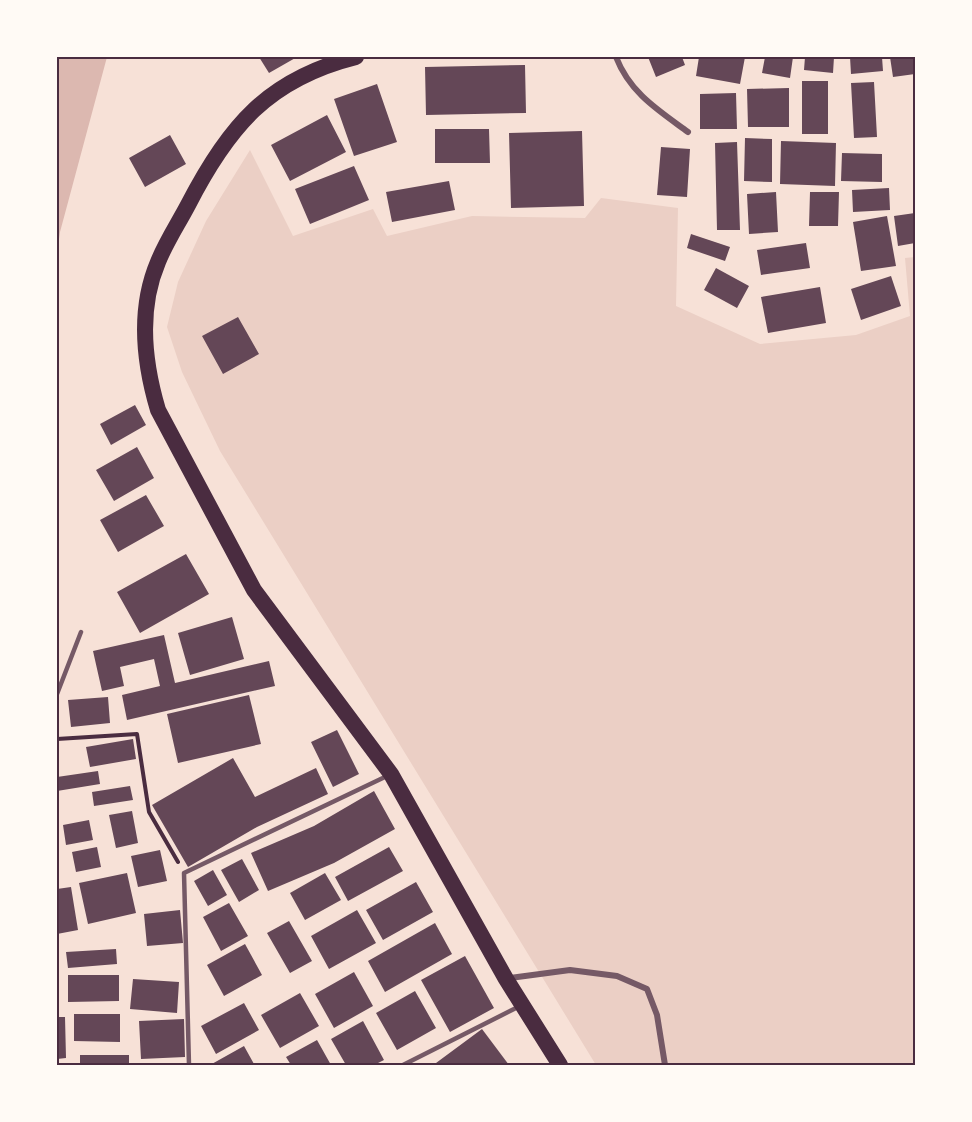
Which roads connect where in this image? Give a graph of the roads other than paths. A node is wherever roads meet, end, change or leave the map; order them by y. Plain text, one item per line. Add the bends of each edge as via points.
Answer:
1 (356, 57) edge
2 (616, 57) edge
3 (688, 132) dead end
4 (81, 632) dead end
5 (57, 694) edge
6 (392, 774) junction
7 (506, 979) junction
8 (523, 1005) junction
9 (189, 1065) edge
10 (403, 1065) edge
11 (560, 1065) edge
12 (664, 1065) edge

1 - 6 highway via 318,68 262,101 238,124 208,165 157,263 149,301 145,357 158,410 254,590
2 - 3 street via 623,76 635,91
4 - 5 lane
6 - 7 highway
6 - 9 lane via 184,873
7 - 8 highway
7 - 12 street via 570,970 617,976 647,989 657,1015
8 - 10 lane
8 - 11 highway

